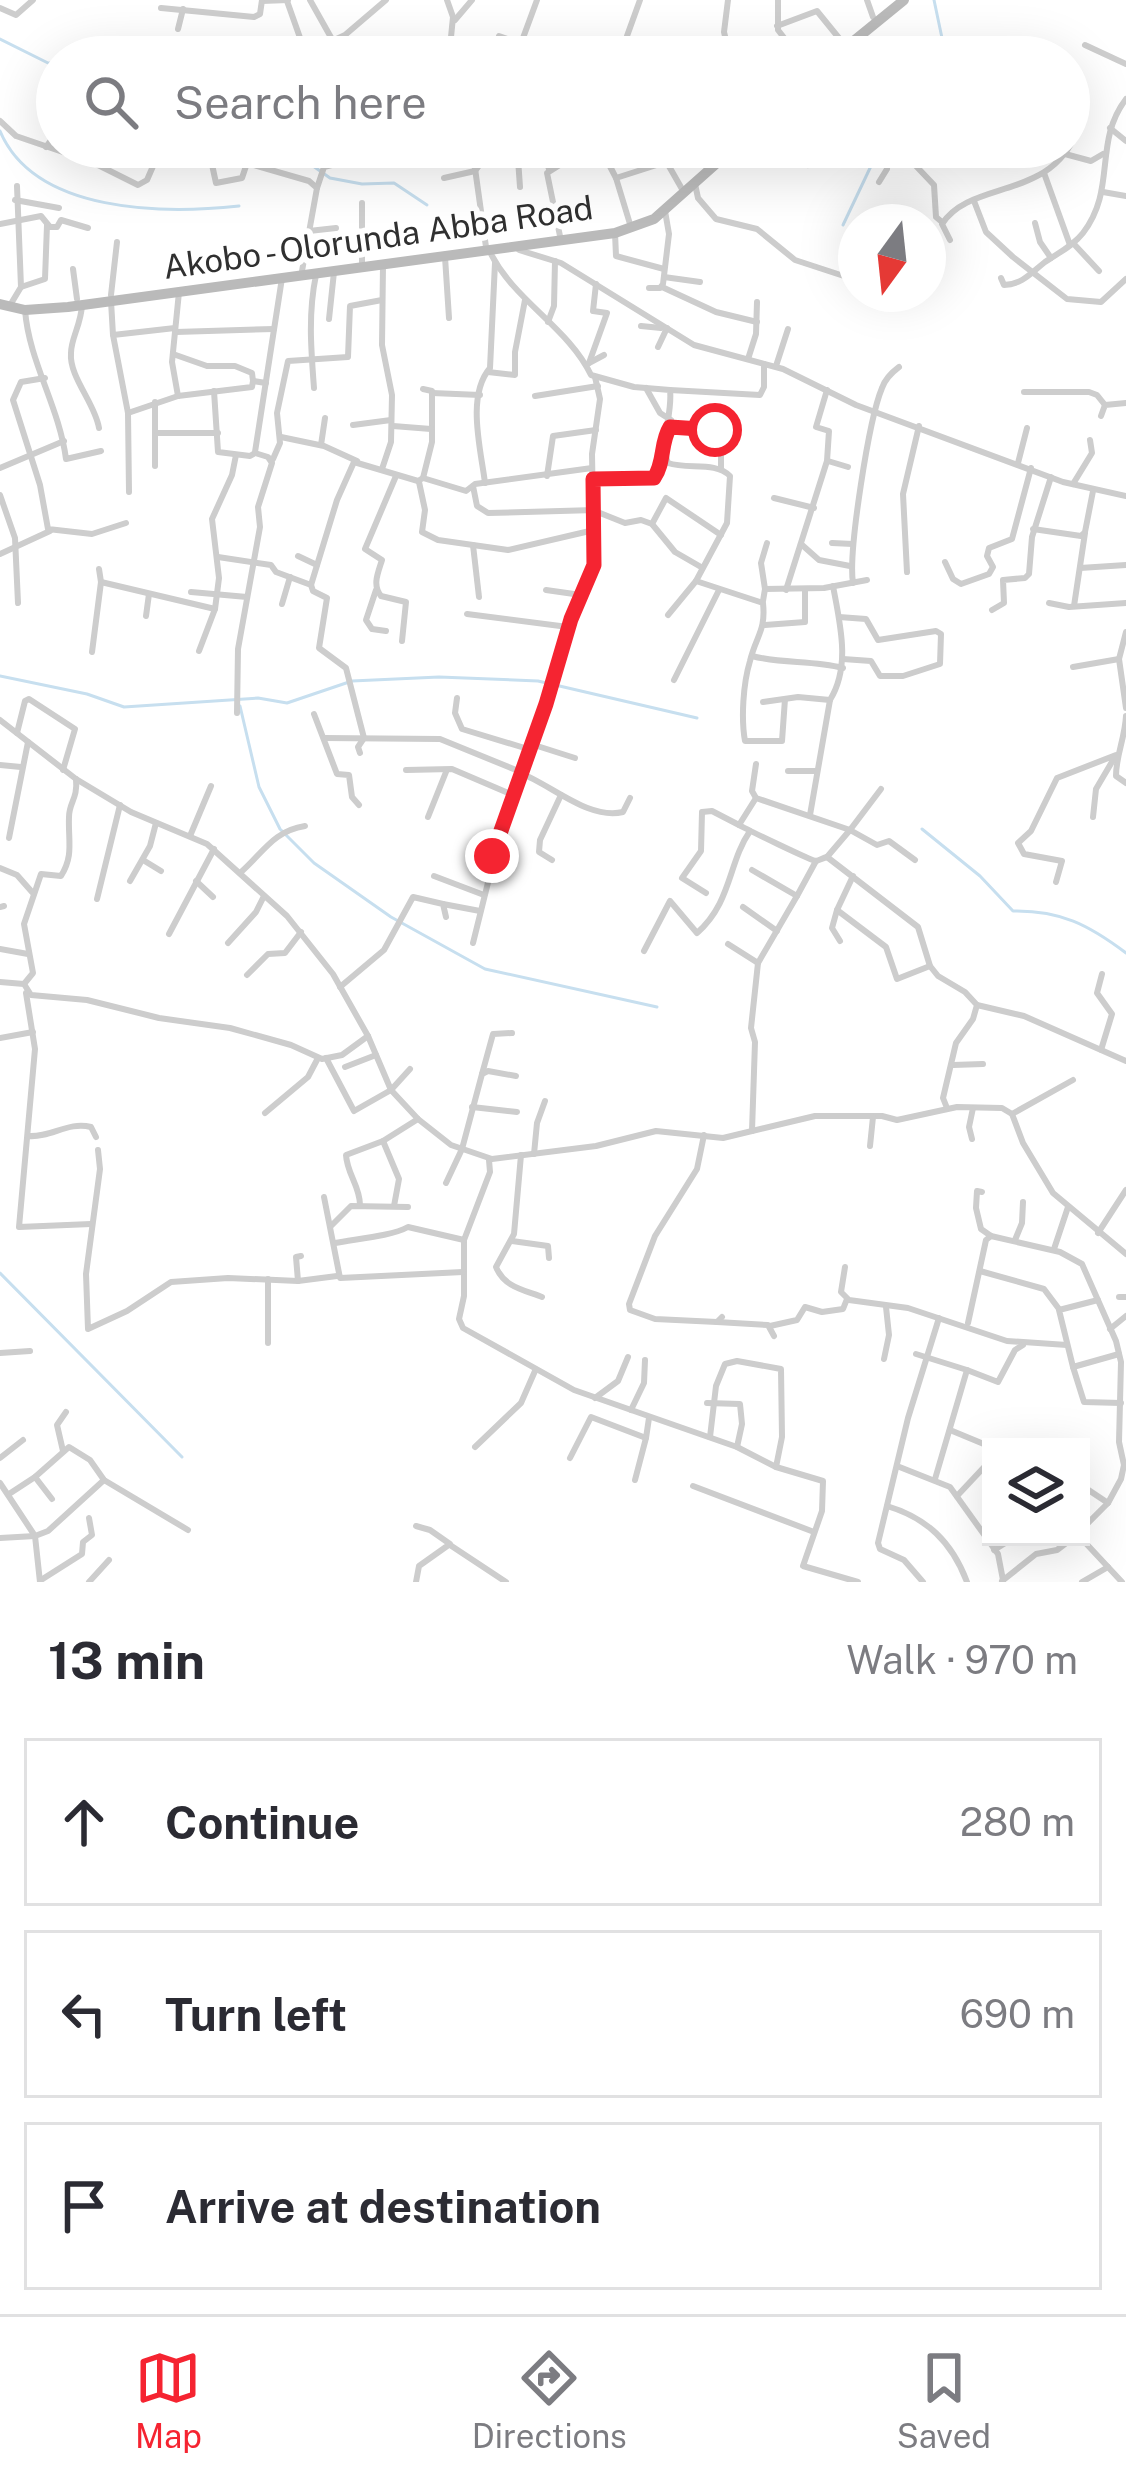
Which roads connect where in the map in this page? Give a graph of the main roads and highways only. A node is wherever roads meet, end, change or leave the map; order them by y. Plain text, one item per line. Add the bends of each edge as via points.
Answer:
1 (893, 0) edge
2 (904, 0) edge
3 (852, 36) edge
4 (858, 36) edge
5 (706, 168) edge
6 (711, 168) edge
7 (490, 254) junction
8 (409, 259) junction
9 (111, 298) junction
10 (4, 302) edge
11 (73, 303) junction

1 - 3 main road
2 - 4 main road
5 - 7 main road, Akobo - Olorunda Abba Road via 630,224
6 - 7 main road, Akobo - Olorunda Abba Road via 644,225
7 - 8 main road, Akobo - Olorunda Abba Road
7 - 8 main road, Akobo - Olorunda Abba Road
8 - 9 main road, Akobo - Olorunda Abba Road
8 - 9 main road, Akobo - Olorunda Abba Road
9 - 11 main road, Akobo - Olorunda Abba Road
10 - 11 main road, Akobo - Olorunda Abba Road
10 - 11 main road, Akobo - Olorunda Abba Road via 25,310

